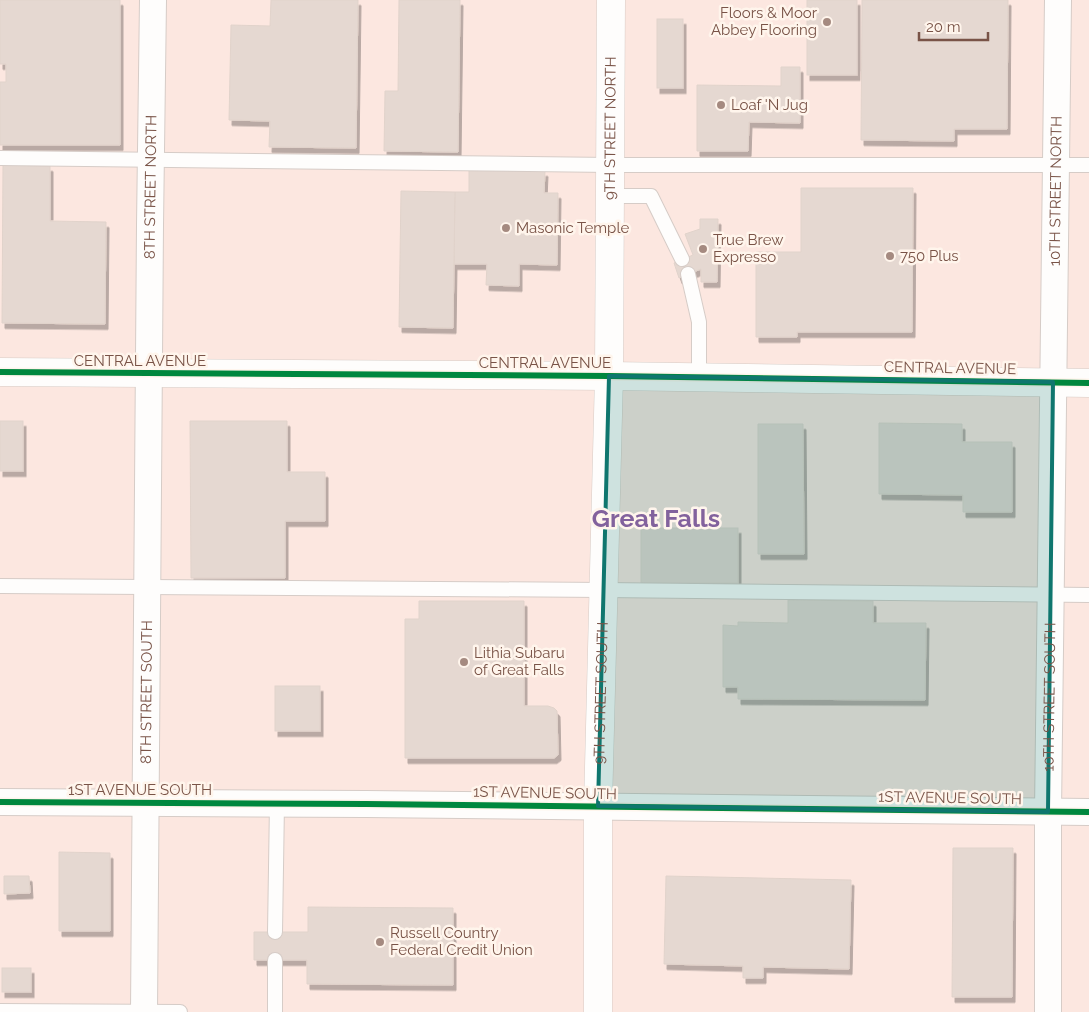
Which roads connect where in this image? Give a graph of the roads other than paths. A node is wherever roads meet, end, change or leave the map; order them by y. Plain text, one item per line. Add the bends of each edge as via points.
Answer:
1 (154, 0) edge
2 (611, 0) edge
3 (1058, 0) edge
4 (0, 158) edge
5 (151, 159) junction
6 (610, 165) junction
7 (1056, 165) junction
8 (1089, 165) edge
9 (610, 196) junction
10 (682, 259) dead end
11 (688, 274) dead end
12 (0, 372) edge
13 (149, 373) junction
14 (609, 376) junction
15 (699, 377) junction
16 (1053, 382) junction
17 (1089, 383) edge
18 (0, 586) edge
19 (147, 588) junction
20 (604, 590) junction
21 (1050, 595) junction
22 (1089, 595) edge
23 (0, 802) edge
24 (147, 802) junction
25 (277, 803) junction
26 (598, 806) junction
27 (1048, 812) junction
28 (1089, 812) edge
29 (275, 932) dead end
30 (275, 960) dead end
31 (0, 1011) edge
32 (144, 1012) edge
33 (180, 1012) edge
34 (275, 1012) edge
35 (598, 1012) edge
36 (1048, 1012) edge

1 - 5 street, 8TH STREET NORTH
2 - 6 street, 9TH STREET NORTH
3 - 7 street, 10TH STREET NORTH
4 - 5 lane
5 - 6 lane
5 - 13 street, 8TH STREET NORTH
6 - 7 lane
6 - 9 street, 9TH STREET NORTH
7 - 8 lane
7 - 16 street, 10TH STREET NORTH
9 - 10 lane via 651,196
9 - 14 street, 9TH STREET NORTH
11 - 15 lane via 699,322
12 - 13 street, CENTRAL AVENUE
13 - 14 street, CENTRAL AVENUE
13 - 19 street, 8TH STREET SOUTH
14 - 15 street, CENTRAL AVENUE
14 - 20 street, 9TH STREET SOUTH
15 - 16 street, CENTRAL AVENUE
16 - 17 street, CENTRAL AVENUE
16 - 21 street, 10TH STREET SOUTH
18 - 19 lane
19 - 20 lane
19 - 24 street, 8TH STREET SOUTH
20 - 21 lane
20 - 26 street, 9TH STREET SOUTH
21 - 22 lane
21 - 27 street, 10TH STREET SOUTH
23 - 24 street, 1ST AVENUE SOUTH
24 - 25 street, 1ST AVENUE SOUTH
24 - 32 street, 8TH STREET SOUTH
25 - 26 street, 1ST AVENUE SOUTH
25 - 29 lane
26 - 27 street, 1ST AVENUE SOUTH
26 - 35 street, 9TH STREET SOUTH
27 - 28 street, 1ST AVENUE SOUTH
27 - 36 street, 10TH STREET SOUTH
30 - 34 lane
31 - 32 lane
32 - 33 lane

